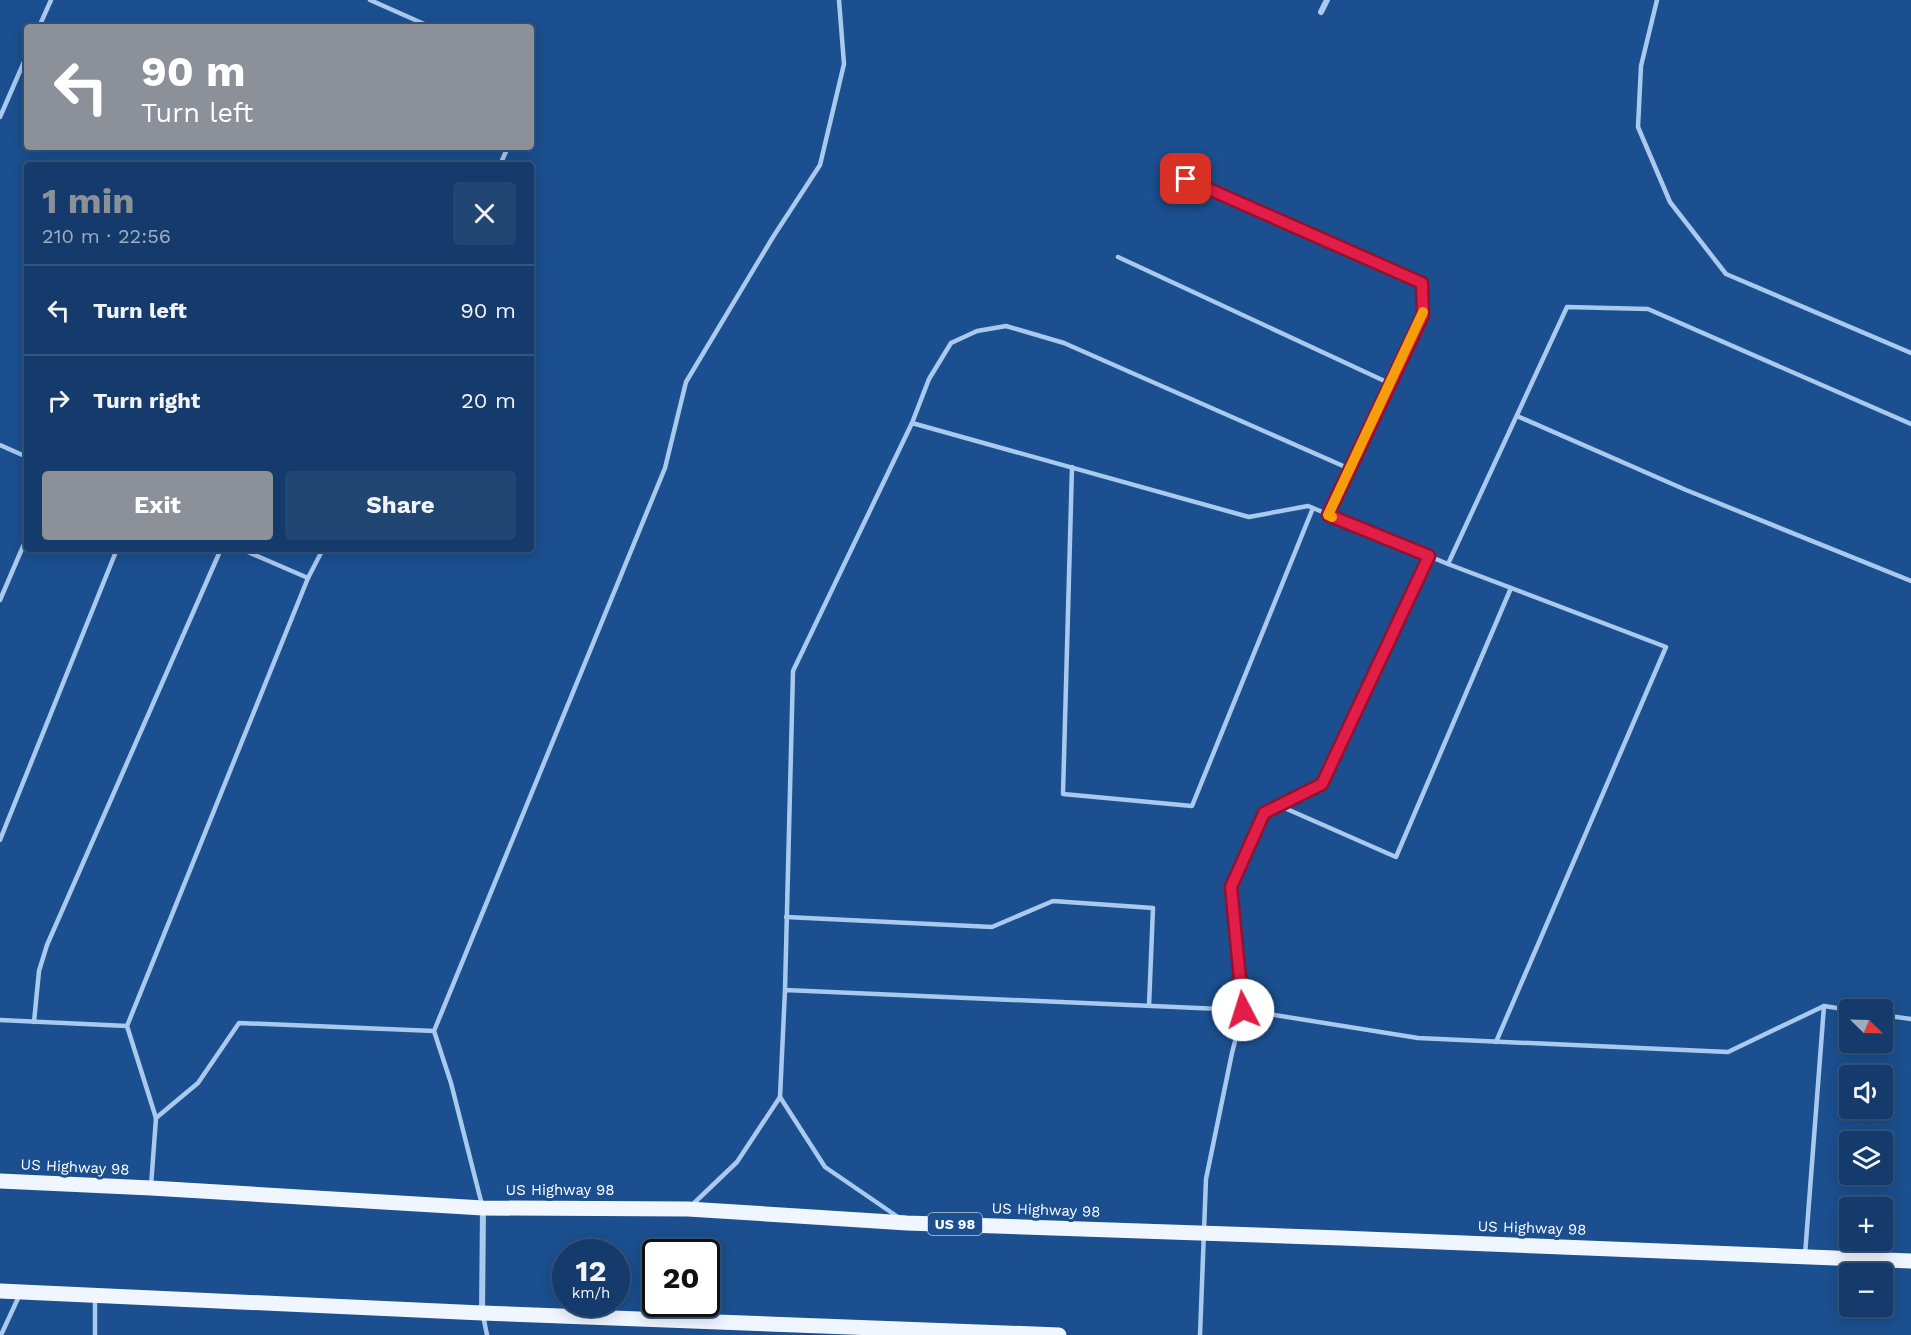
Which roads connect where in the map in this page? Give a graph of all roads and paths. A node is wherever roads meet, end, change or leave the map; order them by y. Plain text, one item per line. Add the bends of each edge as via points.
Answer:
1 (51, 0) edge
2 (370, 0) edge
3 (839, 0) edge
4 (1327, 0) edge
5 (1657, 0) edge
6 (1321, 12) dead end
7 (40, 24) edge
8 (423, 24) edge
9 (24, 62) edge
10 (0, 117) edge
11 (1164, 169) dead end
12 (1118, 257) dead end
13 (1911, 353) edge
14 (1391, 384) junction
15 (1517, 416) junction
16 (912, 423) junction
17 (1911, 424) edge
18 (0, 445) edge
19 (24, 456) edge
20 (1072, 467) junction
21 (1350, 469) junction
22 (1312, 508) junction
23 (1328, 515) junction
24 (24, 544) edge
25 (116, 552) edge
26 (220, 552) edge
27 (249, 552) edge
28 (321, 552) edge
29 (1429, 556) junction
30 (1448, 564) junction
31 (308, 578) junction
32 (1911, 581) edge
33 (1511, 588) junction
34 (0, 600) edge
35 (1280, 806) junction
36 (0, 840) edge
37 (786, 917) junction
38 (784, 990) junction
39 (1149, 1006) junction
40 (1824, 1006) junction
41 (1839, 1008) edge
42 (1243, 1010) junction
43 (1893, 1017) edge
44 (1911, 1019) edge
45 (0, 1020) edge
46 (34, 1022) junction
47 (128, 1026) junction
48 (434, 1031) junction
49 (1496, 1042) junction
50 (780, 1097) junction
51 (156, 1118) junction
52 (0, 1181) edge
53 (151, 1188) junction
54 (483, 1208) junction
55 (687, 1209) junction
56 (907, 1223) junction
57 (1203, 1233) junction
58 (1804, 1257) junction
59 (1911, 1261) edge
60 (0, 1291) edge
61 (21, 1292) junction
62 (95, 1295) junction
63 (482, 1313) junction
64 (957, 1333) edge
65 (1, 1335) edge
66 (95, 1335) edge
67 (487, 1335) edge
68 (1059, 1335) edge
69 (1200, 1335) edge

1 - 7 lane
2 - 8 lane
3 - 48 lane via 844,63 820,165 686,382 665,468
4 - 6 street
5 - 13 lane via 1641,66 1638,127 1670,202 1726,274
9 - 10 lane
11 - 14 lane via 1422,283 1423,315
12 - 14 lane
14 - 21 lane
15 - 17 lane via 1567,307 1648,309
15 - 30 lane
15 - 32 lane
16 - 20 lane
16 - 21 lane via 929,379 951,344 977,331 1006,326 1064,344
16 - 37 lane via 793,671
18 - 19 lane
20 - 22 lane via 1249,517
20 - 22 lane via 1063,794 1192,806
21 - 23 lane
22 - 23 lane
23 - 29 lane
24 - 34 lane
25 - 36 lane
26 - 46 lane via 47,945 39,971
27 - 31 lane
28 - 31 lane
29 - 30 lane
29 - 35 lane via 1322,784
30 - 33 lane
31 - 47 lane
33 - 35 lane via 1396,857
33 - 49 lane via 1666,647
35 - 42 lane via 1264,813 1231,887
37 - 38 lane
37 - 39 lane via 992,927 1053,901 1153,908
38 - 39 lane
38 - 50 lane
39 - 42 lane
40 - 41 lane
40 - 49 lane via 1728,1052
40 - 58 lane
42 - 49 lane via 1418,1038
42 - 57 lane via 1206,1179
43 - 44 lane
45 - 46 lane
46 - 47 lane
47 - 51 lane
48 - 51 lane via 238,1023 198,1083
48 - 54 lane
50 - 55 lane via 737,1162
50 - 56 lane via 825,1167
51 - 53 lane
52 - 53 main road, US Highway 98 / US 98
53 - 54 main road, US Highway 98 / US 98
54 - 55 main road, US Highway 98 / US 98
54 - 63 street
55 - 56 main road, US Highway 98 / US 98
56 - 57 main road, US Highway 98 / US 98
57 - 58 main road, US Highway 98 / US 98
57 - 69 lane
58 - 59 main road, US Highway 98 / US 98
60 - 61 main road
61 - 62 main road
61 - 65 lane
62 - 63 main road
62 - 66 lane
63 - 64 main road
63 - 67 lane
64 - 68 main road

